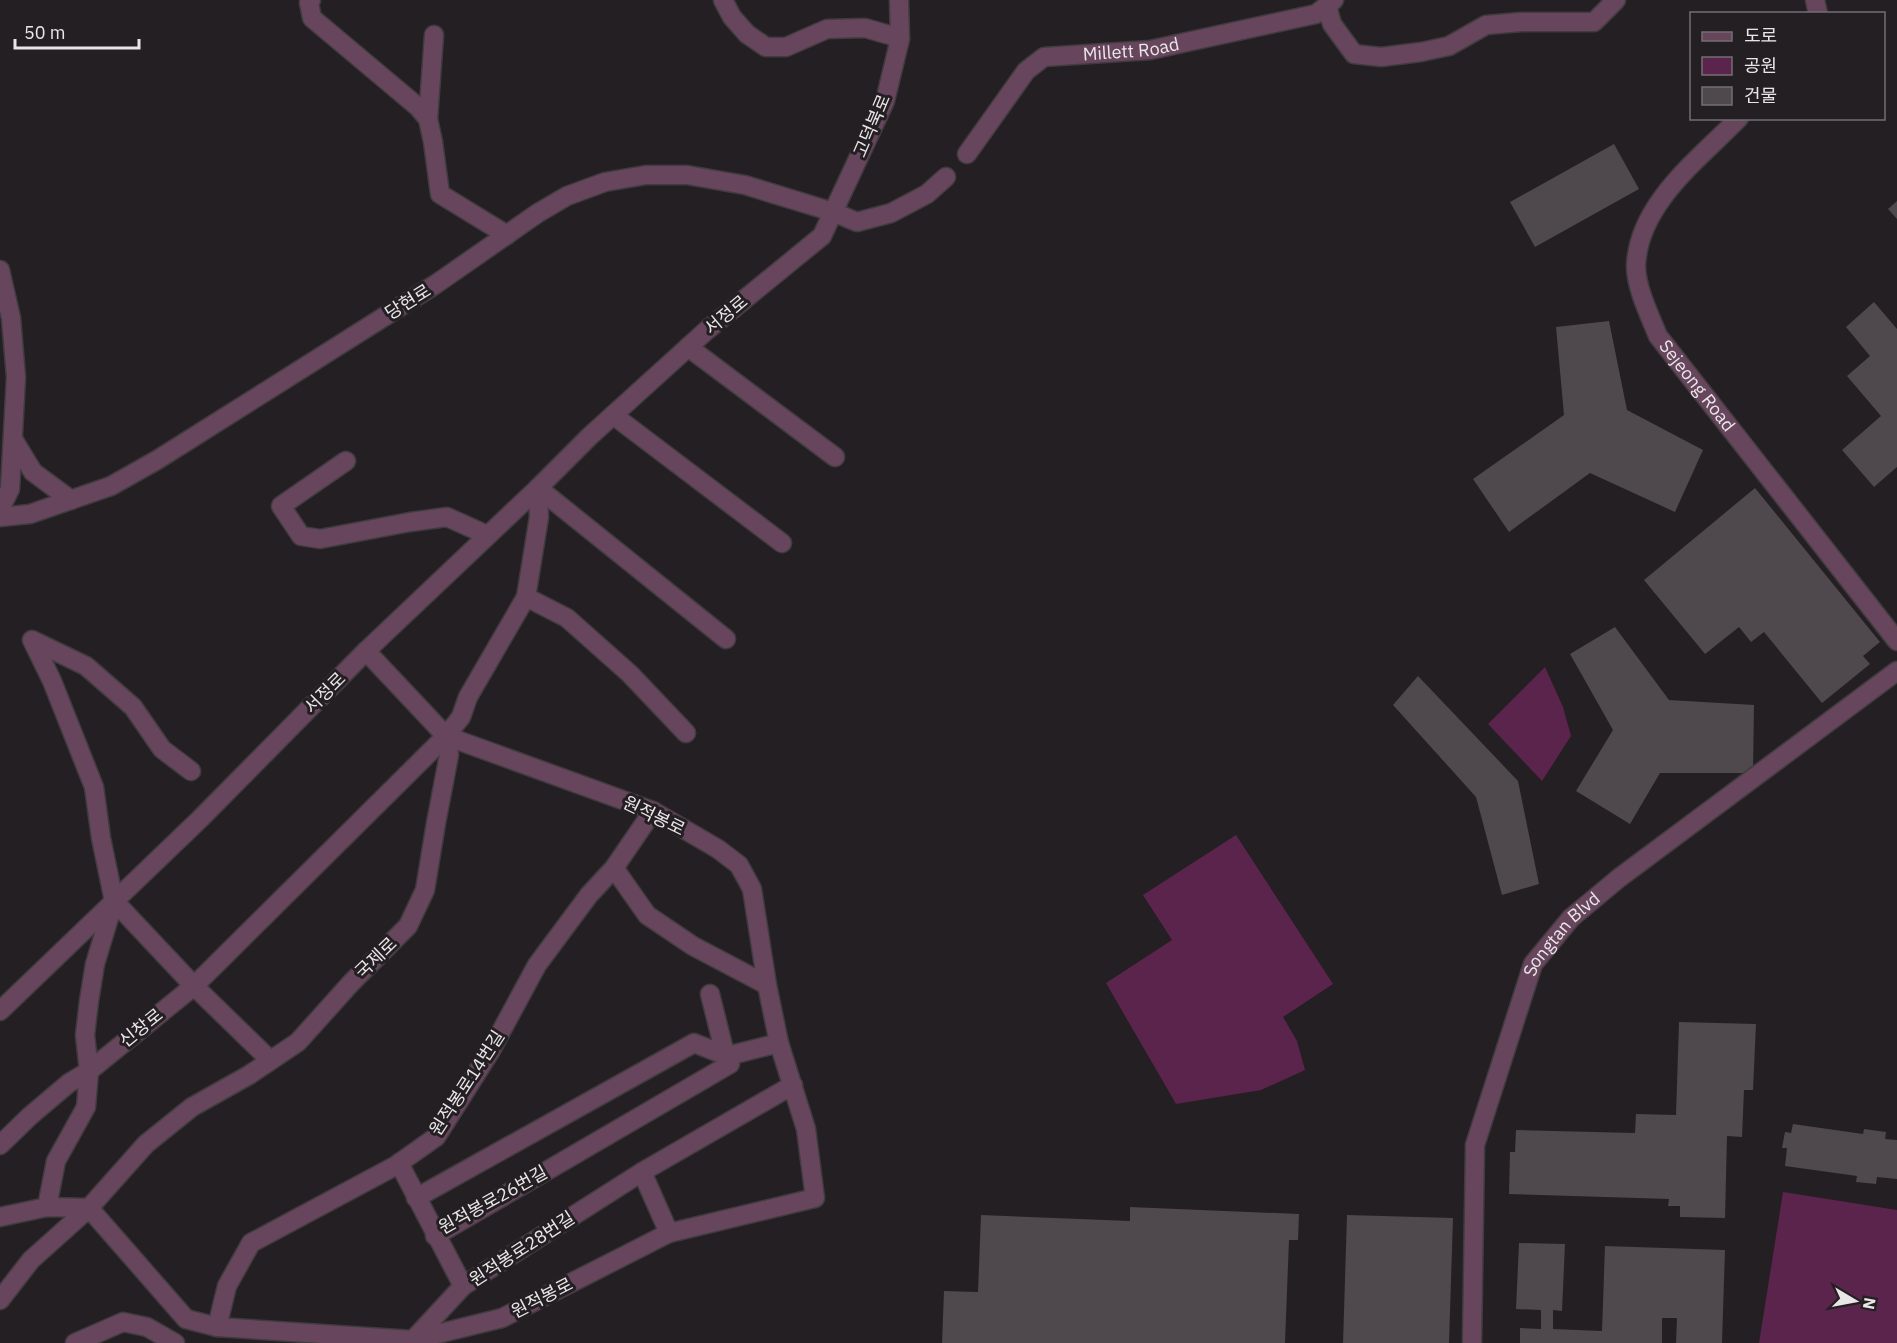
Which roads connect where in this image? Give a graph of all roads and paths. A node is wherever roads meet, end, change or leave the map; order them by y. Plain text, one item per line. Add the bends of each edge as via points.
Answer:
1 (310, 0) edge
2 (723, 0) edge
3 (899, 0) edge
4 (1616, 0) edge
5 (1330, 3) edge
6 (434, 35) dead end
7 (900, 38) junction
8 (428, 119) junction
9 (1737, 120) edge
10 (967, 154) dead end
11 (946, 177) dead end
12 (833, 212) junction
13 (507, 235) junction
14 (0, 270) edge
15 (688, 347) junction
16 (613, 415) junction
17 (13, 439) junction
18 (835, 457) dead end
19 (346, 461) dead end
20 (538, 488) junction
21 (71, 500) junction
22 (0, 509) edge
23 (0, 517) edge
24 (487, 535) junction
25 (782, 543) dead end
26 (526, 597) junction
27 (726, 639) dead end
28 (1897, 641) edge
29 (366, 651) junction
30 (1897, 671) edge
31 (686, 733) dead end
32 (446, 736) junction
33 (192, 771) dead end
34 (653, 811) junction
35 (614, 868) junction
36 (114, 901) junction
37 (766, 985) junction
38 (194, 986) junction
39 (710, 994) dead end
40 (0, 1011) edge
41 (779, 1043) junction
42 (727, 1056) junction
43 (270, 1059) junction
44 (89, 1071) junction
45 (793, 1085) junction
46 (0, 1144) edge
47 (399, 1163) junction
48 (642, 1172) junction
49 (416, 1198) junction
50 (47, 1207) junction
51 (89, 1208) junction
52 (0, 1218) edge
53 (669, 1233) junction
54 (435, 1236) junction
55 (463, 1286) junction
56 (0, 1300) edge
57 (217, 1326) junction
58 (413, 1340) junction
59 (75, 1343) edge
60 (175, 1343) edge
61 (1472, 1343) edge

1 - 8 street via 312,18
2 - 7 street via 747,34 766,46 786,46 827,29 865,28
3 - 7 street, 고덕북로
4 - 5 street via 1594,22 1486,25 1449,46 1381,57 1354,54 1332,24
5 - 10 street, Millett Road via 1316,14 1150,50 1044,57 1026,71
6 - 8 street
7 - 12 street, 고덕북로 via 885,101
8 - 13 street via 440,194
9 - 28 street, Sejeong Road via 1674,183 1650,214 1636,267 1643,300 1658,336
11 - 12 street via 927,194 891,213 857,222
12 - 13 street, 당현로 via 745,185 687,175 646,175 605,182 567,196
12 - 15 street, 서정로 via 822,236
13 - 21 street, 당현로 via 157,460 111,486
14 - 17 street via 12,318 16,377
15 - 16 street, 서정로
15 - 18 street
16 - 20 street, 서정로
16 - 25 street
17 - 21 street via 33,472
17 - 22 street via 10,489
19 - 24 street via 281,506 301,536 320,539 447,517
20 - 24 street, 서정로
20 - 26 street via 539,517
20 - 27 street
21 - 23 street, 당현로 via 30,514
24 - 29 street, 서정로
26 - 31 street via 567,618 630,674
26 - 32 street via 468,697 461,717
29 - 32 street, 원적봉로
29 - 36 street, 서정로
30 - 61 street, Songtan Blvd via 1619,878 1571,918 1533,964 1475,1145
32 - 34 street, 원적봉로
32 - 38 street
32 - 43 street, 국제로 via 449,755 426,890 408,926 298,1042
33 - 36 street via 162,749 133,706 86,666 32,640 94,787
34 - 35 street, 원적봉로14번길
34 - 37 street, 원적봉로 via 739,865 752,889
35 - 37 street via 646,915 693,946
35 - 47 street, 원적봉로14번길 via 537,965 490,1052 436,1137
36 - 38 street
36 - 40 street, 서정로
36 - 44 street via 95,964 89,1001 85,1035
37 - 41 street, 원적봉로
38 - 43 street
38 - 44 street, 신창로
39 - 42 street
41 - 42 street
41 - 45 street, 원적봉로
42 - 49 street via 694,1043
42 - 54 street, 원적봉로26번길 via 730,1064
43 - 51 street, 국제로 via 192,1107 146,1144
44 - 46 street, 신창로 via 69,1083
44 - 50 street via 86,1107 56,1161
45 - 48 street, 원적봉로28번길
45 - 53 street, 원적봉로 via 806,1129 815,1198
47 - 49 street, 원적봉로26번길
47 - 57 street, 원적봉로14번길 via 251,1243 227,1286
48 - 53 street
48 - 55 street, 원적봉로28번길
49 - 54 street, 원적봉로26번길
50 - 51 street
50 - 52 street
51 - 56 street, 국제로 via 31,1260
51 - 57 street, 원적봉로 via 186,1319
53 - 58 street, 원적봉로 via 502,1318
54 - 55 street
55 - 58 street, 원적봉로28번길
57 - 58 street, 원적봉로
59 - 60 street via 123,1322 147,1327

